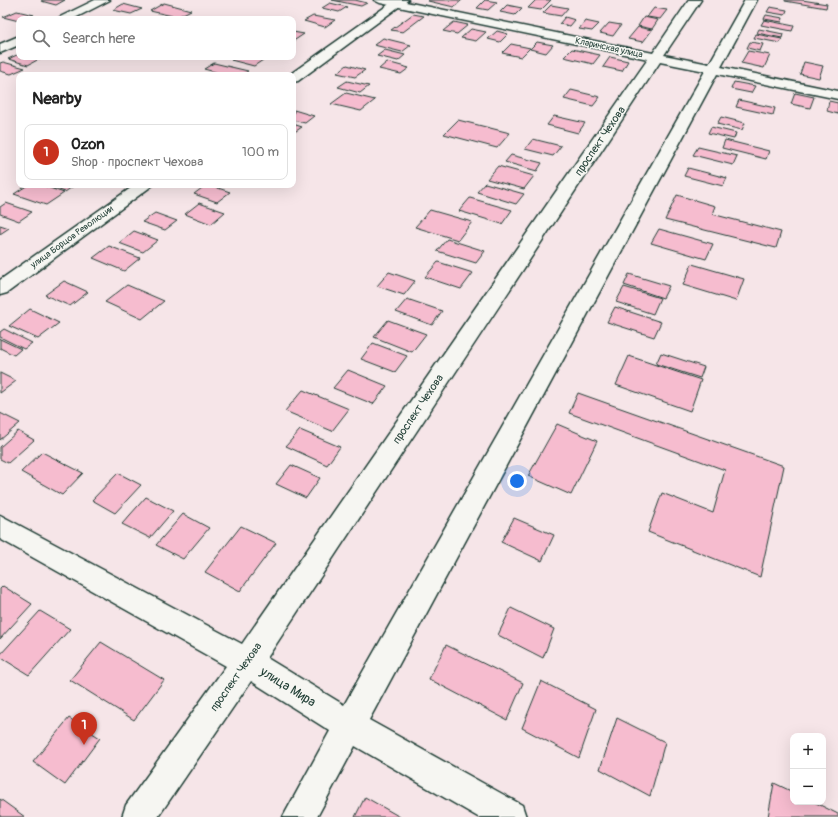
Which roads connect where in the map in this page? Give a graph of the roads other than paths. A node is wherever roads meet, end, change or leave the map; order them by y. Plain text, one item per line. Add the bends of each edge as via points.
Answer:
1 (104, 0) edge
2 (380, 0) edge
3 (696, 0) edge
4 (751, 0) edge
5 (400, 2) edge
6 (70, 16) edge
7 (16, 42) edge
8 (0, 50) edge
9 (658, 58) junction
10 (713, 69) junction
11 (296, 76) edge
12 (838, 95) edge
13 (140, 188) edge
14 (0, 289) edge
15 (0, 526) edge
16 (247, 662) junction
17 (349, 725) junction
18 (138, 817) edge
19 (299, 817) edge
20 (510, 817) edge

1 - 6 street
2 - 5 street, Кларинская улица
3 - 9 street, проспект Чехова
4 - 10 street
5 - 9 street, Кларинская улица
5 - 11 street
7 - 8 street
9 - 10 street, Кларинская улица
9 - 16 street, проспект Чехова
10 - 12 street, Кларинская улица
10 - 17 street
13 - 14 street, улица Борцов Революции
15 - 16 street, улица Мира
16 - 17 street, улица Мира
16 - 18 street, проспект Чехова
17 - 19 street
17 - 20 street, улица Мира

